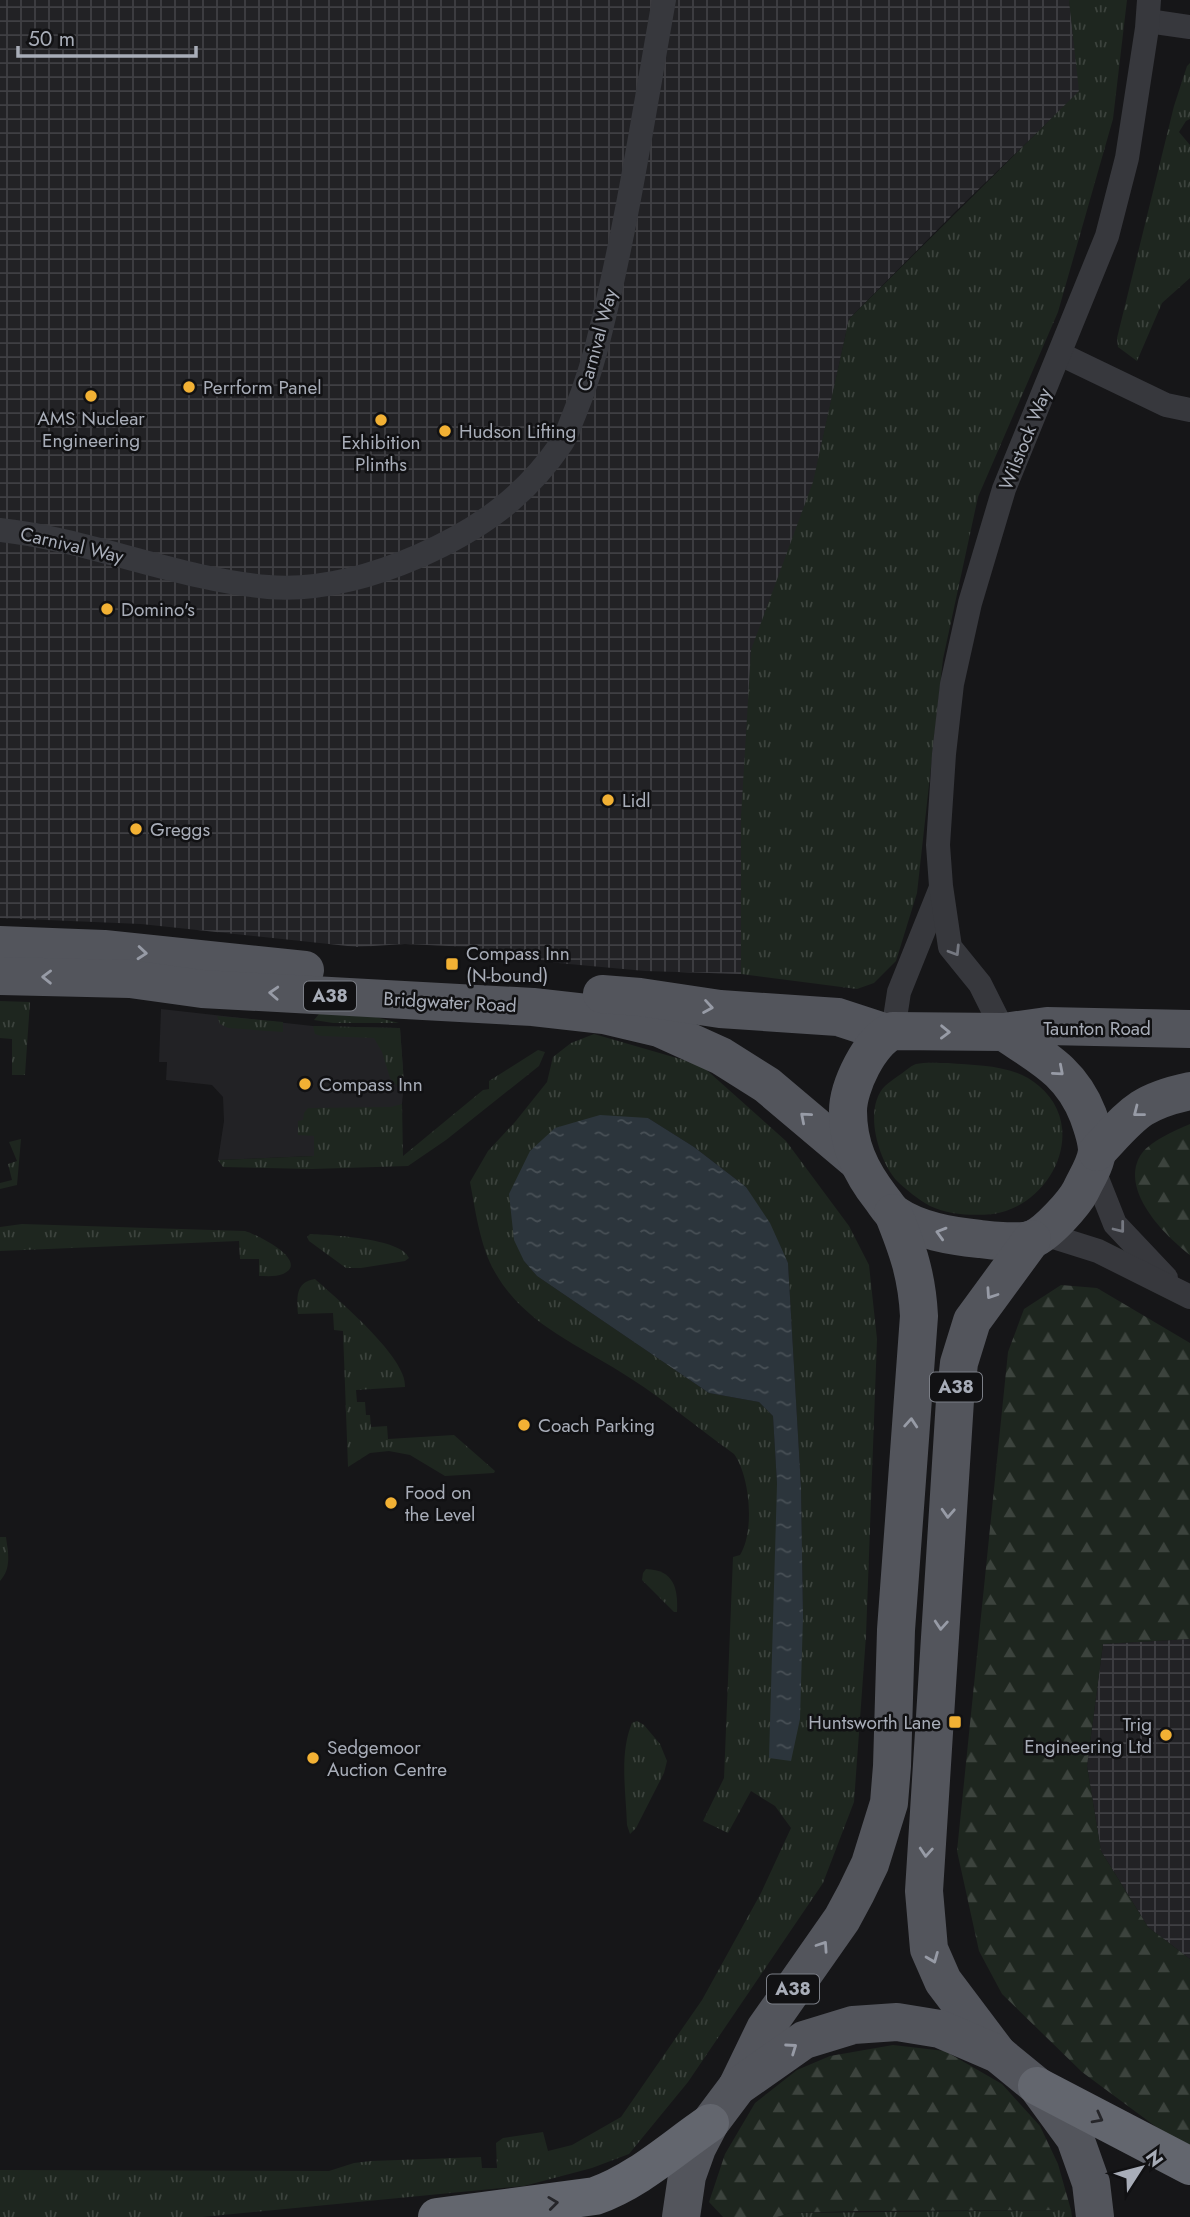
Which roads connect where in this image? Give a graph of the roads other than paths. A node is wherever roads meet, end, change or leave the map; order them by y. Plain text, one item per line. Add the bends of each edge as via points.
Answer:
1 (664, 0) edge
2 (1148, 11) edge
3 (1190, 27) edge
4 (1060, 354) junction
5 (1190, 410) edge
6 (0, 530) edge
7 (941, 886) junction
8 (0, 945) edge
9 (0, 976) edge
10 (1190, 1029) edge
11 (890, 1032) junction
12 (1004, 1032) junction
13 (1190, 1091) edge
14 (1095, 1159) junction
15 (857, 1161) junction
16 (892, 1213) junction
17 (1036, 1236) junction
18 (1183, 1293) edge
19 (998, 2054) junction
20 (1037, 2086) junction
21 (737, 2087) junction
22 (710, 2123) junction
23 (1190, 2166) edge
24 (437, 2217) edge
25 (681, 2217) edge
26 (1095, 2217) edge

1 - 6 street, Carnival Way via 615,271 591,373 562,443 494,516 395,566 332,584 269,587 183,572 38,534
2 - 3 street
2 - 4 street, Wilstock Way via 1127,158 1107,236
4 - 5 street via 1166,404
4 - 7 street, Wilstock Way via 1004,489 970,603 952,684 944,754 938,845
7 - 11 street, Wilstock Way via 899,992
7 -> 12 street, Wilstock Way via 950,947 980,984
8 -> 11 main road, Bridgwater Road / A38 via 104,949 299,970 640,997 720,1009 838,1017
15 -> 9 main road, Bridgwater Road / A38 via 767,1085 721,1056 659,1027 604,1015 202,989 130,979
10 - 12 main road, Taunton Road / A38 via 1047,1026
11 -> 12 main road, A38
11 - 15 main road, A38 via 869,1054 851,1087 848,1129
12 -> 14 main road via 1072,1083 1092,1126
13 -> 14 main road, A38 via 1138,1108
14 - 17 main road, A38 via 1078,1196
14 -> 18 street via 1115,1224
15 - 16 main road, A38
17 -> 16 main road via 993,1241 955,1237
21 -> 16 main road, A38 via 765,2029 856,1894 889,1803 896,1630 919,1316 910,1256
17 - 18 street via 1098,1251
17 -> 19 main road, A38 via 972,1321 959,1363 924,1891 929,1950 943,1981
19 - 20 main road
21 -> 19 main road via 804,2040 853,2025 897,2022 940,2029
20 -> 23 highway
20 - 26 main road via 1075,2138 1091,2183
21 - 22 main road
24 -> 22 highway via 613,2190
22 - 25 main road via 687,2176

